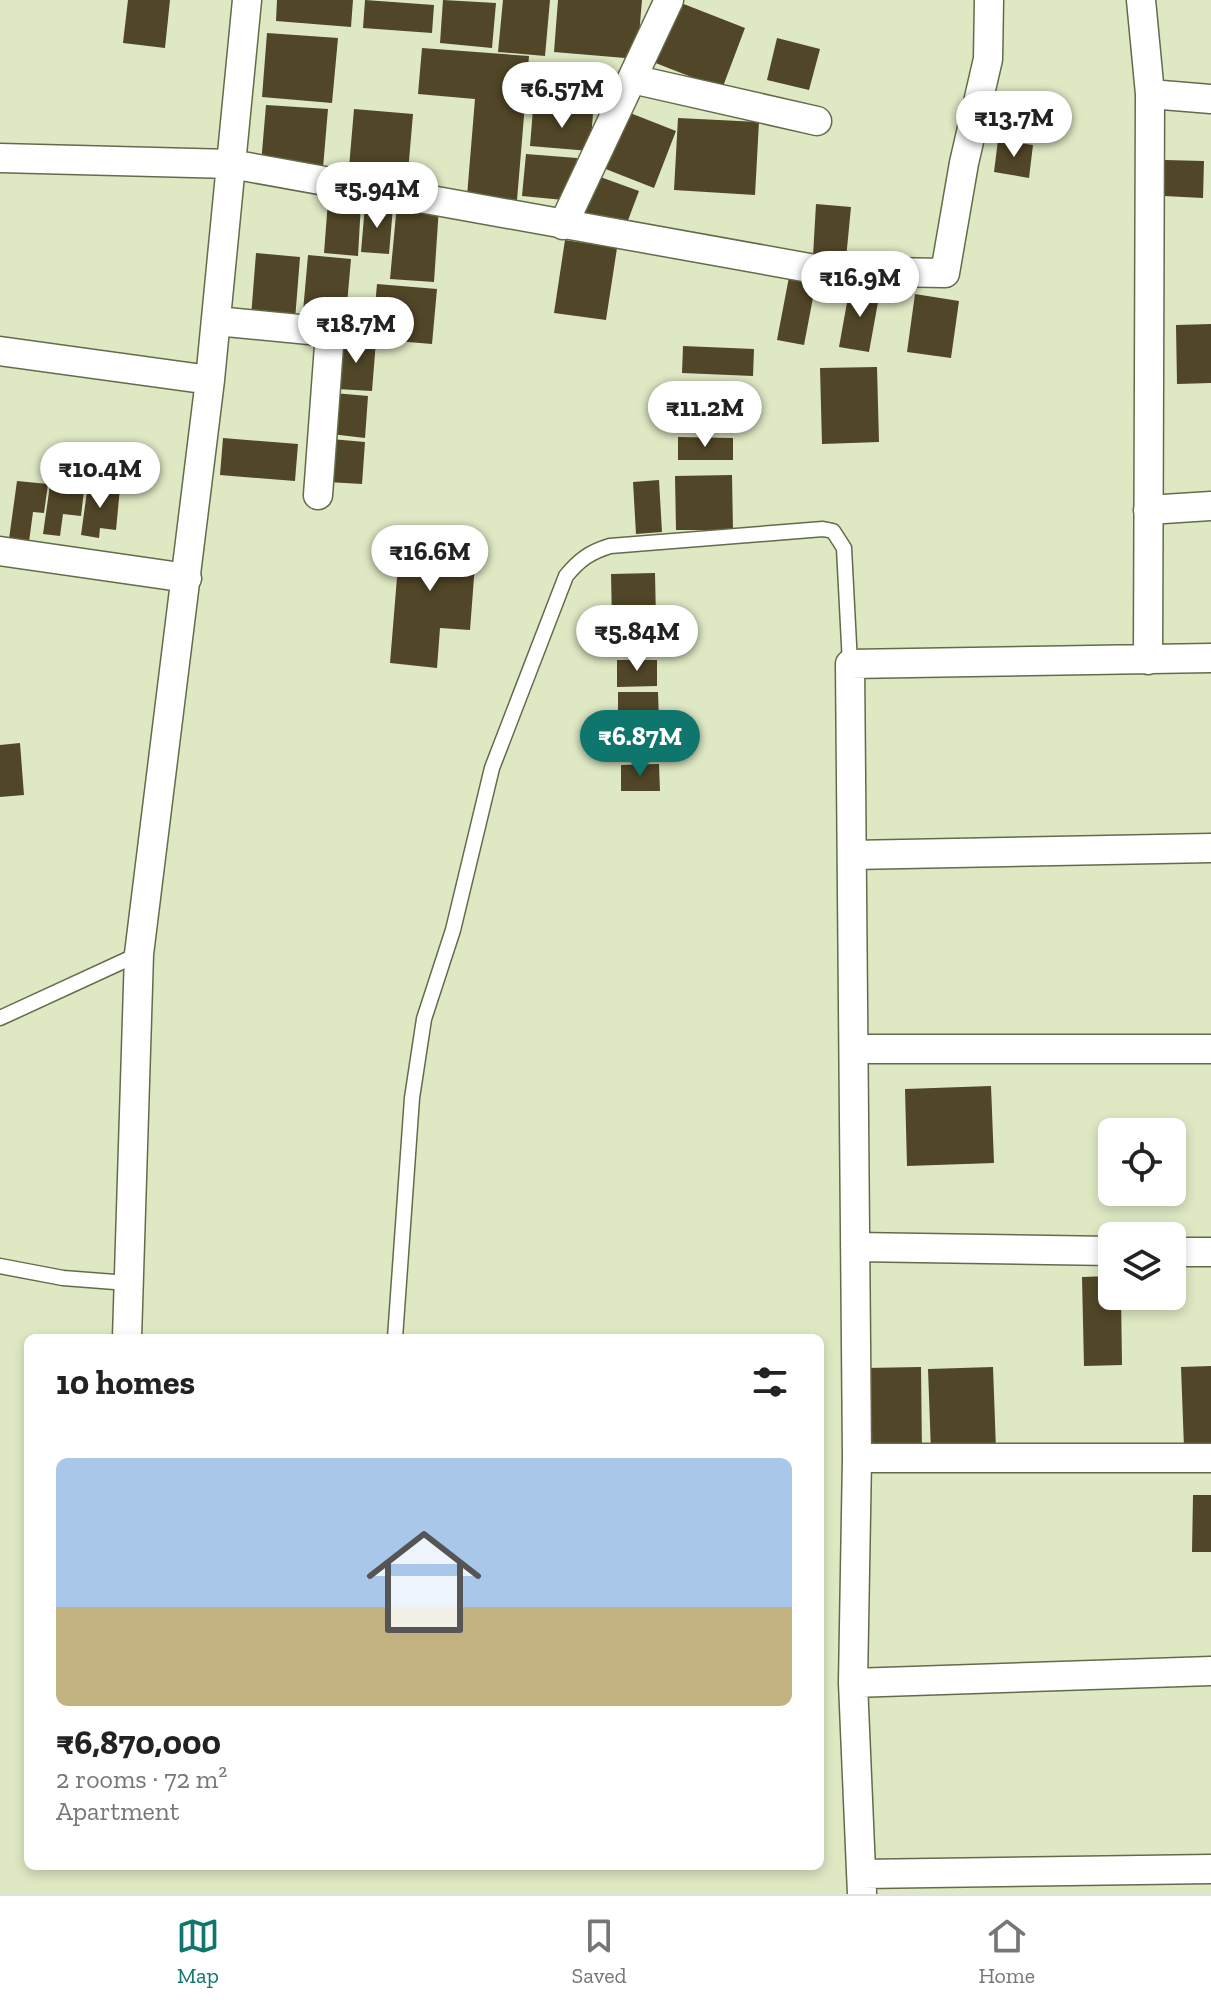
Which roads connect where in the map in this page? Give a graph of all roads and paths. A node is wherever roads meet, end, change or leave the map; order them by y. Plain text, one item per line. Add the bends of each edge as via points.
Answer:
1 (247, 0) edge
2 (669, 0) edge
3 (989, 0) edge
4 (1141, 0) edge
5 (632, 79) junction
6 (1150, 94) junction
7 (1211, 99) edge
8 (817, 121) dead end
9 (0, 158) edge
10 (231, 164) junction
11 (563, 225) junction
12 (216, 321) junction
13 (0, 351) edge
14 (210, 380) junction
15 (318, 495) dead end
16 (1211, 506) edge
17 (1148, 510) junction
18 (0, 551) edge
19 (187, 578) junction
20 (1211, 658) edge
21 (1148, 660) junction
22 (850, 664) junction
23 (1211, 848) edge
24 (852, 855) junction
25 (139, 954) junction
26 (0, 1018) edge
27 (854, 1049) junction
28 (1211, 1049) edge
29 (855, 1247) junction
30 (1098, 1251) edge
31 (1186, 1252) edge
32 (1211, 1252) edge
33 (0, 1266) edge
34 (128, 1283) junction
35 (127, 1334) edge
36 (395, 1334) edge
37 (857, 1458) junction
38 (1211, 1458) edge
39 (1211, 1671) edge
40 (853, 1683) junction
41 (1211, 1869) edge
42 (862, 1884) edge

1 - 10 street
2 - 5 street
3 - 11 street via 988,59 945,273 826,271
4 - 6 street
5 - 8 street
5 - 11 street
6 - 7 street
6 - 17 street
9 - 10 street
10 - 11 street
10 - 12 street
12 - 14 street
12 - 15 street via 330,332
13 - 14 street
14 - 19 street
16 - 17 street
17 - 21 street
18 - 19 street
19 - 25 street
20 - 21 street
21 - 22 street
22 - 24 street
22 - 36 lane via 844,548 833,531 610,546 579,560 566,576 492,768 453,930 424,1019 412,1098
23 - 24 street
24 - 27 street
25 - 26 lane
25 - 34 street
27 - 28 street
27 - 29 street
29 - 30 street
29 - 37 street
31 - 32 street
33 - 34 lane
34 - 35 street
37 - 38 street
37 - 40 street
39 - 40 street
40 - 42 street
41 - 42 street

